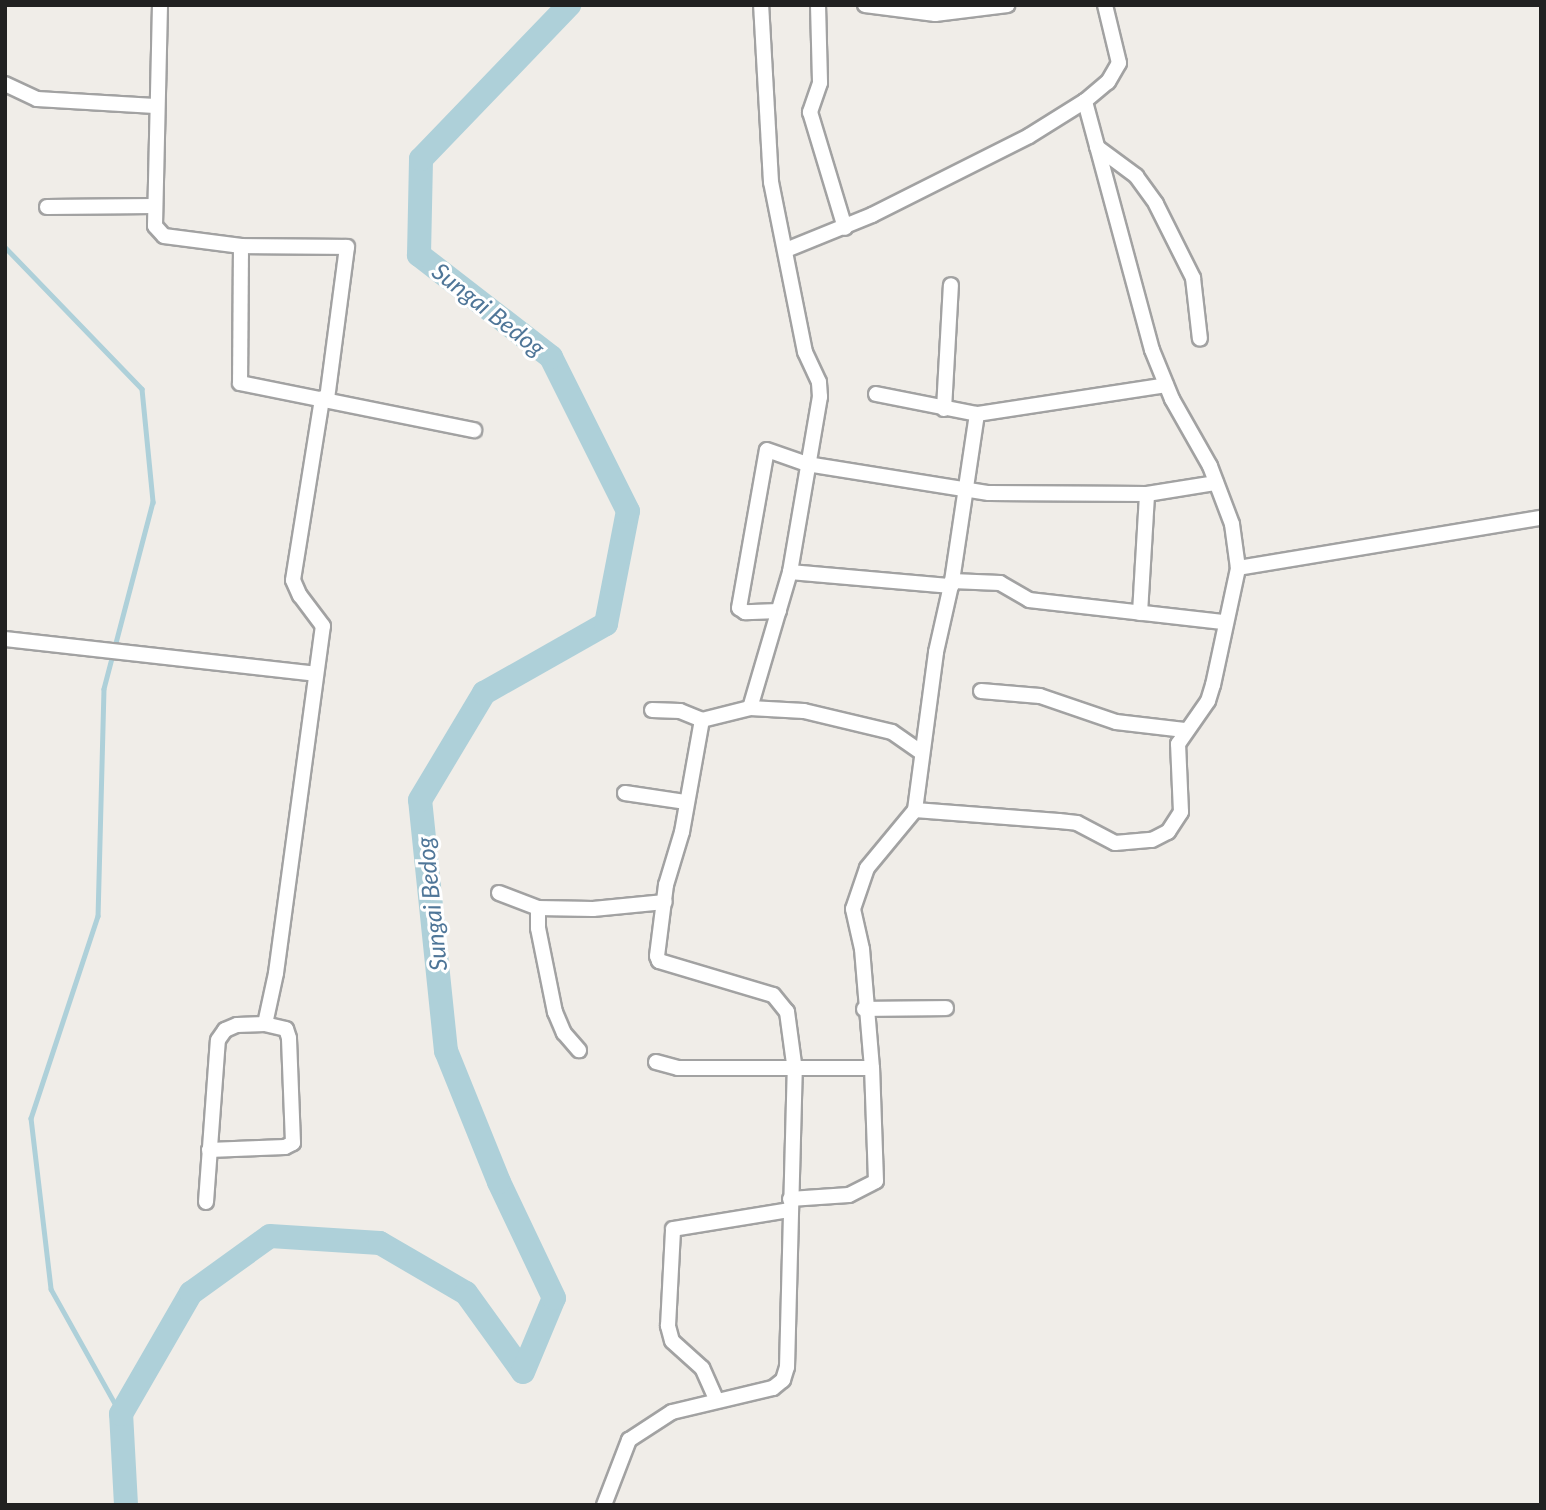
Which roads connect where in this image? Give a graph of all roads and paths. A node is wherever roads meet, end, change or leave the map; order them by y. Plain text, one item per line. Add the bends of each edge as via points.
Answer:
1 (160, 5) edge
2 (761, 5) edge
3 (818, 5) edge
4 (865, 5) edge
5 (1007, 5) edge
6 (1105, 5) edge
7 (5, 83) edge
8 (1085, 101) junction
9 (155, 106) junction
10 (1097, 147) junction
11 (154, 206) junction
12 (47, 207) dead end
13 (845, 228) junction
14 (242, 246) junction
15 (786, 250) junction
16 (951, 285) dead end
17 (1200, 339) dead end
18 (1166, 385) junction
19 (876, 394) dead end
20 (324, 399) junction
21 (944, 409) junction
22 (977, 414) junction
23 (474, 430) dead end
24 (807, 464) junction
25 (1216, 483) junction
26 (964, 489) junction
27 (1147, 494) junction
28 (1541, 518) edge
29 (1238, 568) junction
30 (790, 572) junction
31 (952, 584) junction
32 (779, 611) junction
33 (1140, 613) junction
34 (1223, 622) junction
35 (5, 639) edge
36 (315, 674) junction
37 (981, 691) dead end
38 (750, 708) junction
39 (652, 710) dead end
40 (702, 720) junction
41 (1185, 730) junction
42 (921, 752) junction
43 (625, 793) dead end
44 (686, 802) junction
45 (915, 810) junction
46 (499, 893) dead end
47 (665, 902) junction
48 (538, 908) junction
49 (946, 1008) dead end
50 (864, 1009) junction
51 (265, 1024) junction
52 (579, 1049) dead end
53 (656, 1062) dead end
54 (872, 1068) junction
55 (796, 1071) junction
56 (209, 1150) junction
57 (206, 1202) dead end
58 (790, 1205) junction
59 (716, 1399) junction
60 (604, 1505) edge

1 - 9 street
2 - 15 street via 771,182
3 - 13 street via 821,83 810,112
4 - 5 street via 936,15
6 - 8 street via 1119,63 1108,82
7 - 9 street via 37,99
8 - 10 street
8 - 13 street via 1029,136
9 - 11 street
10 - 17 street via 1136,176 1156,204 1193,278
10 - 18 street via 1152,350
11 - 12 street
11 - 14 street via 155,226 164,236
13 - 15 street
14 - 20 street via 239,381
14 - 20 street via 347,247
15 - 24 street via 805,352 819,382
16 - 21 street
18 - 22 street
18 - 25 street
19 - 21 street
20 - 23 street
20 - 36 street via 293,580 323,626
21 - 22 street
22 - 26 street
24 - 26 street
24 - 30 street
24 - 32 street via 768,450 739,608 745,612
25 - 27 street
25 - 29 street via 1232,524
26 - 27 street
26 - 31 street
27 - 33 street
28 - 29 street
29 - 34 street
30 - 31 street
30 - 32 street
31 - 33 street via 1000,583 1029,600
31 - 42 street
32 - 38 street
33 - 34 street
34 - 41 street via 1208,701
35 - 36 street
36 - 51 street
37 - 41 street via 1040,696 1116,722
38 - 40 street
38 - 42 street via 849,720 892,732
39 - 40 street via 680,711
40 - 44 street
41 - 45 street via 1178,744 1181,812 1168,832 1152,840 1115,843 1077,823
42 - 45 street
43 - 44 street
44 - 47 street
45 - 50 street via 867,868 856,893 853,909 862,949
46 - 48 street
47 - 48 street via 593,909
47 - 55 street via 659,961 783,1001
48 - 52 street via 555,1012 564,1033
49 - 50 street
50 - 54 street
51 - 56 street via 225,1030 218,1040
51 - 56 street via 286,1029 289,1038 293,1143
53 - 55 street via 678,1068
54 - 55 street
54 - 58 street via 876,1181 849,1195
55 - 58 street
56 - 57 street
58 - 59 street via 789,1329 783,1380 773,1388
58 - 59 street via 673,1229 668,1326 672,1341 702,1368
59 - 60 street via 660,1417 629,1440

